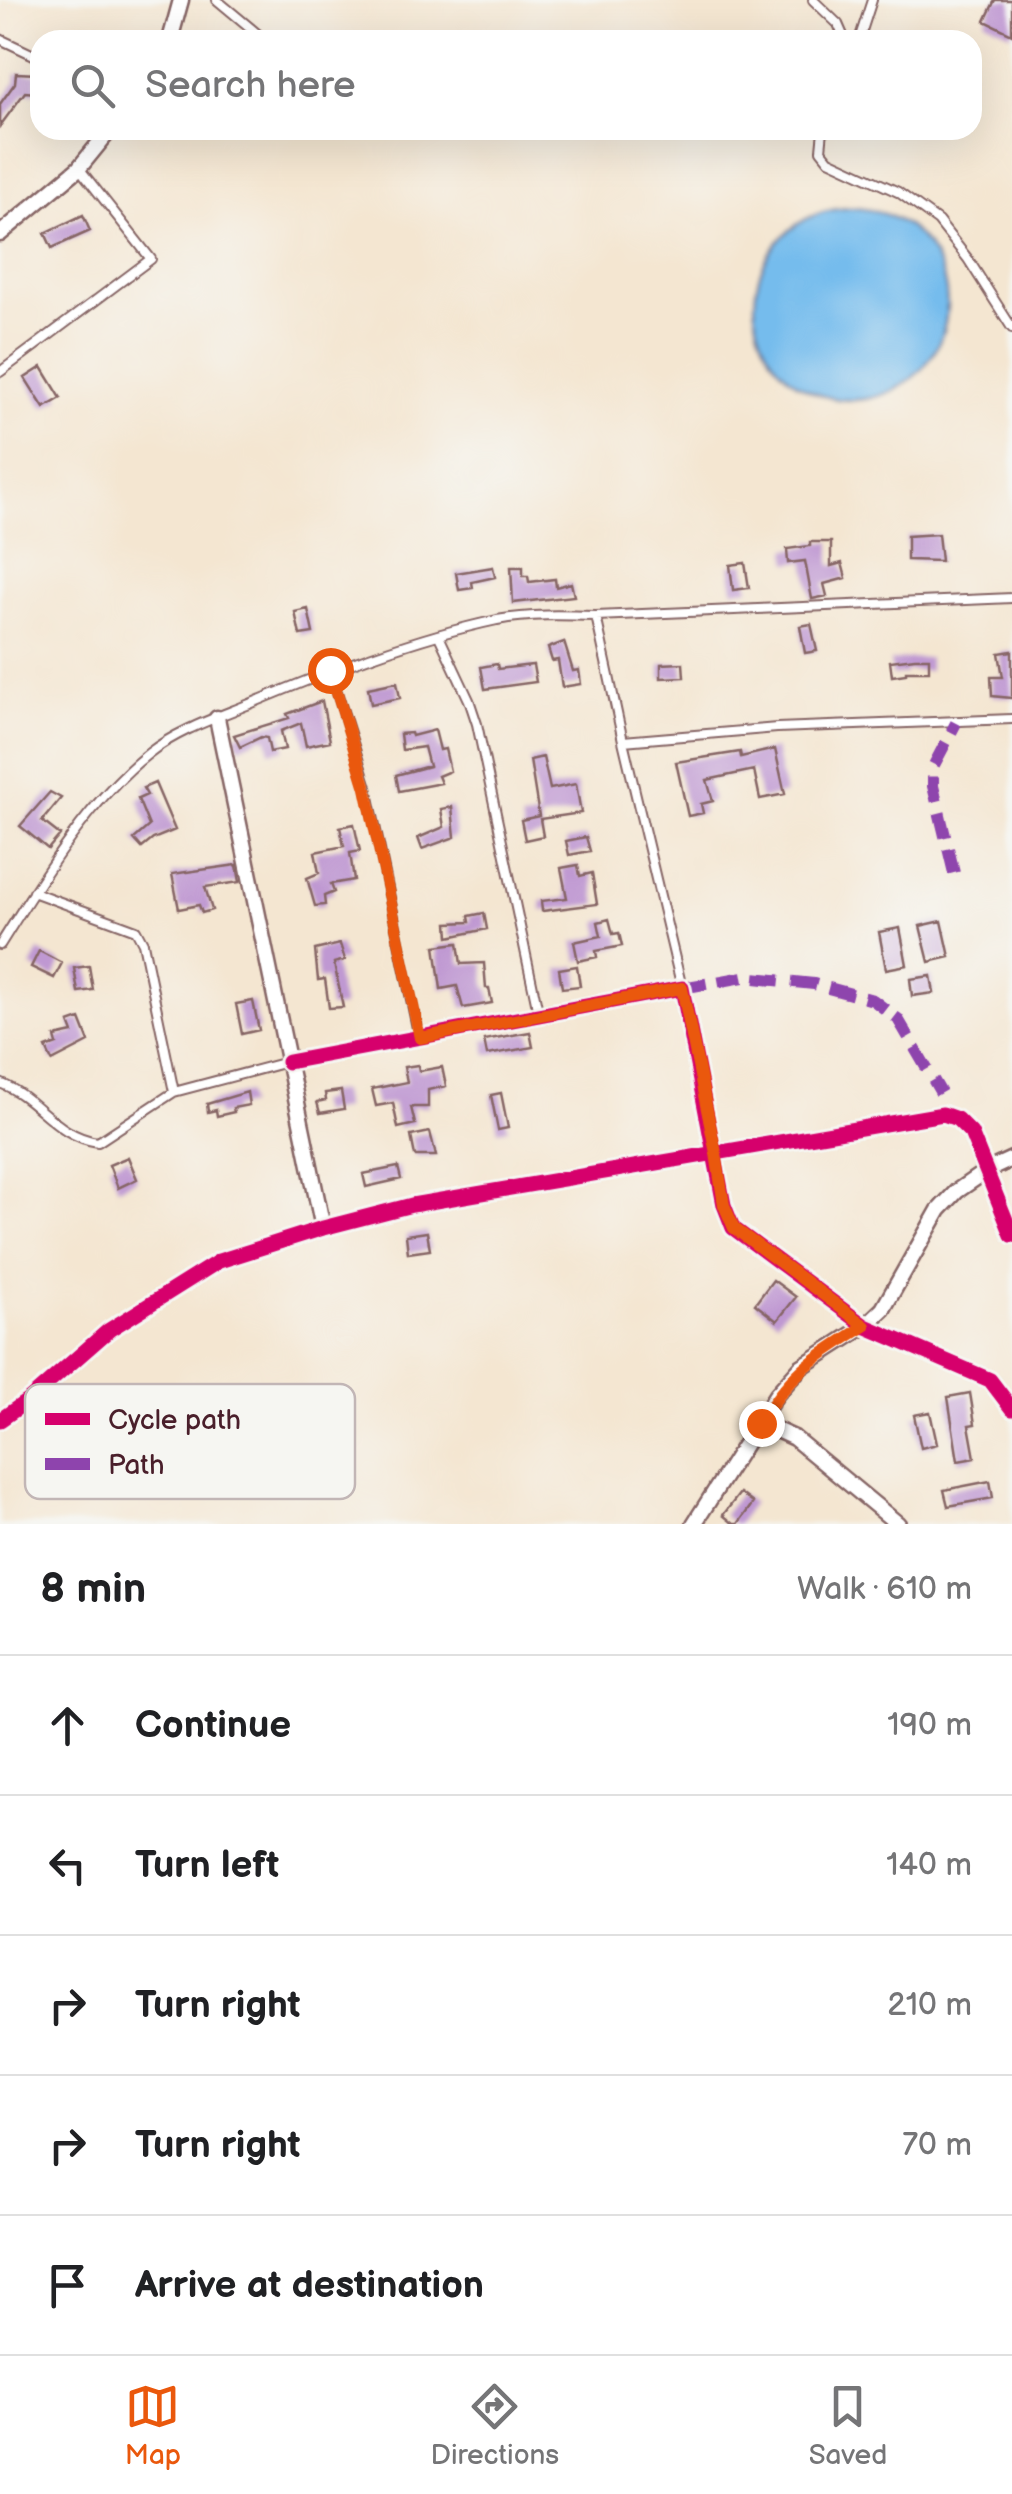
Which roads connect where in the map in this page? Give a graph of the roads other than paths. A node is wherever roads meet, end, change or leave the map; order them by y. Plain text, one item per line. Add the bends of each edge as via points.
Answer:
1 (181, 0) edge
2 (217, 0) edge
3 (813, 0) edge
4 (872, 0) edge
5 (173, 30) edge
6 (253, 30) edge
7 (840, 30) edge
8 (862, 30) edge
9 (0, 39) edge
10 (30, 53) edge
11 (102, 140) edge
12 (822, 140) edge
13 (79, 168) junction
14 (2, 229) edge
15 (1012, 328) edge
16 (0, 372) edge
17 (1012, 598) edge
18 (596, 616) junction
19 (439, 636) junction
20 (330, 670) junction
21 (217, 718) junction
22 (1012, 719) edge
23 (622, 741) junction
24 (33, 892) junction
25 (0, 945) edge
26 (682, 988) junction
27 (539, 1016) junction
28 (420, 1038) junction
29 (288, 1062) junction
30 (0, 1083) edge
31 (174, 1092) junction
32 (716, 1153) junction
33 (1012, 1159) edge
34 (986, 1170) junction
35 (323, 1228) junction
36 (1012, 1234) edge
37 (865, 1326) junction
38 (47, 1384) edge
39 (25, 1402) edge
40 (1012, 1408) edge
41 (0, 1420) edge
42 (761, 1423) junction
43 (695, 1524) edge
44 (898, 1524) edge

1 - 5 street
2 - 6 lane
3 - 7 lane
4 - 8 lane
9 - 10 lane
11 - 13 street
12 - 15 lane via 830,160 898,192 938,221
13 - 14 street
13 - 16 lane via 151,259
17 - 18 lane
18 - 19 lane via 500,620
18 - 23 lane
19 - 20 lane
19 - 27 lane via 476,724
20 - 21 lane
20 - 28 lane via 366,788
21 - 24 lane via 151,751 122,778
21 - 29 street
22 - 23 lane
23 - 26 lane
24 - 25 lane
24 - 31 lane via 136,930
26 - 27 street
26 - 32 street
27 - 28 street
28 - 29 street
29 - 31 lane
29 - 35 street
30 - 31 lane via 76,1139 98,1142
32 - 34 street via 943,1114 971,1132
32 - 35 street via 412,1205
32 - 37 street via 734,1228
33 - 34 street
34 - 36 street
34 - 37 street via 939,1210 882,1309
35 - 38 street via 219,1261 109,1330
37 - 40 street via 990,1380
37 - 42 street via 801,1367
39 - 41 street
42 - 43 street
42 - 44 street via 794,1438

